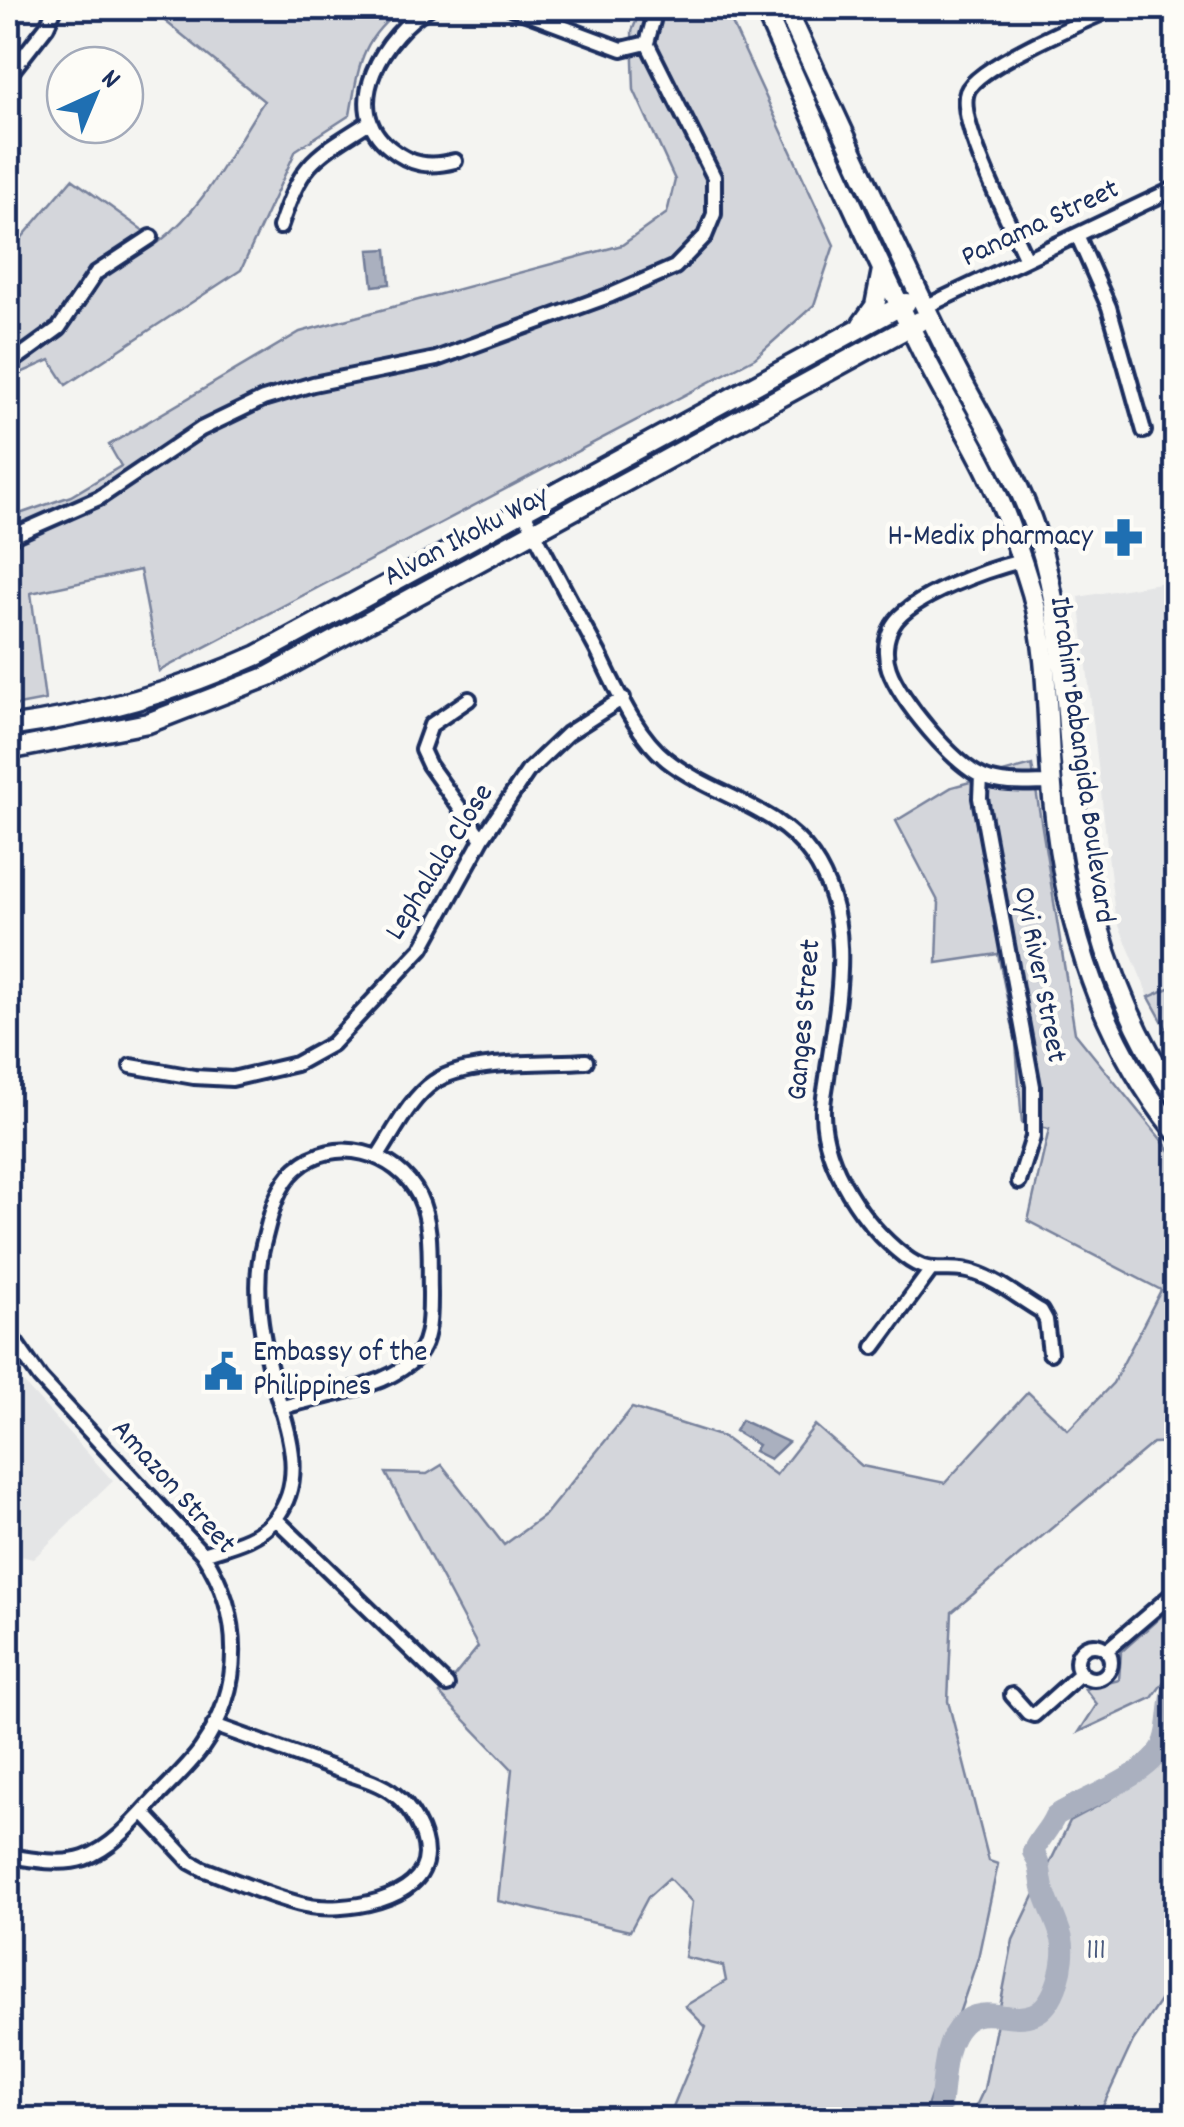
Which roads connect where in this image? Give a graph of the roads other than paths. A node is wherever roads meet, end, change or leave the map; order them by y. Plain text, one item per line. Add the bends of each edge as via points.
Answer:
1 (55, 8) edge
2 (429, 8) edge
3 (512, 8) edge
4 (647, 8) edge
5 (764, 8) edge
6 (786, 8) edge
7 (1114, 8) edge
8 (647, 43) junction
9 (8, 76) edge
10 (368, 123) junction
11 (455, 161) dead end
12 (1176, 188) edge
13 (280, 227) dead end
14 (150, 237) dead end
15 (1078, 237) junction
16 (1026, 260) junction
17 (882, 268) junction
18 (900, 306) junction
19 (925, 306) junction
20 (910, 326) junction
21 (859, 328) junction
22 (871, 347) junction
23 (926, 360) junction
24 (8, 364) edge
25 (1144, 431) dead end
26 (524, 512) junction
27 (535, 533) junction
28 (8, 538) edge
29 (1021, 561) junction
30 (622, 698) junction
31 (468, 699) dead end
32 (8, 727) edge
33 (8, 750) edge
34 (981, 776) junction
35 (1051, 783) junction
36 (482, 839) junction
37 (586, 1062) dead end
38 (131, 1066) dead end
39 (1176, 1096) edge
40 (1176, 1132) edge
41 (378, 1156) junction
42 (1019, 1182) dead end
43 (930, 1270) junction
44 (8, 1332) edge
45 (874, 1347) dead end
46 (1050, 1354) dead end
47 (281, 1408) junction
48 (276, 1519) junction
49 (203, 1554) junction
50 (1176, 1591) edge
51 (1107, 1650) junction
52 (1081, 1673) junction
53 (447, 1685) dead end
54 (1012, 1696) dead end
55 (214, 1726) junction
56 (143, 1812) junction
57 (8, 1856) edge

1 - 9 street
2 - 10 street via 383,53 367,93
3 - 8 street via 622,49
4 - 8 street via 653,21
5 - 17 street, Ibrahim Babangida Boulevard
6 - 19 street, Ibrahim Babangida Boulevard
7 - 16 street via 982,72 967,91 972,137
8 - 28 street via 714,178 714,214 705,236 675,267 436,360 263,398 201,429 99,498
10 - 11 street via 407,160 426,166
10 - 13 street via 305,168
12 - 15 street, Panama Street
14 - 24 street via 96,273 59,328
15 - 16 street, Panama Street
15 - 25 street via 1109,307
16 - 19 street, Panama Street
17 - 18 street, Ibrahim Babangida Boulevard
17 - 21 street via 875,306
18 - 19 street, Alvan Ikoku Way
18 - 20 street, Ibrahim Babangida Boulevard
18 - 21 street, Alvan Ikoku Way
19 - 20 street, Alvan Ikoku Way
19 - 39 street, Ibrahim Babangida Boulevard via 1036,533 1058,617 1077,817 1094,910 1116,985 1147,1053
20 - 22 street, Alvan Ikoku Way
20 - 23 street, Ibrahim Babangida Boulevard
21 - 26 street, Alvan Ikoku Way
22 - 23 street via 894,345
22 - 27 street, Alvan Ikoku Way
23 - 29 street, Ibrahim Babangida Boulevard via 988,475
26 - 27 street, Ganges Street
26 - 32 street, Alvan Ikoku Way via 210,677 140,701
27 - 30 street, Ganges Street
27 - 33 street, Alvan Ikoku Way via 224,696 148,723
29 - 34 street via 936,593 899,617 887,641 890,672 907,702
29 - 35 street, Ibrahim Babangida Boulevard via 1043,666
30 - 36 street, Lephalala Close via 548,751
30 - 43 street, Ganges Street via 668,760 768,815 812,856 838,918 840,951 823,1114 827,1144 874,1227
31 - 36 street via 432,724 422,750
34 - 35 street
34 - 42 street, Oyi River Street via 1033,1086 1033,1137
35 - 40 street, Ibrahim Babangida Boulevard via 1064,888 1086,972 1134,1074
36 - 38 street, Lephalala Close via 422,948 332,1044 296,1064 232,1079
37 - 41 street via 446,1075 423,1092
41 - 47 street via 328,1153 296,1168 279,1192 261,1253 258,1303
41 - 47 street via 417,1192 426,1214 426,1339 408,1365 370,1384
43 - 45 street
43 - 46 street, Ganges Street via 975,1273 1040,1311
44 - 49 street, Amazon Street via 40,1378
47 - 48 street via 293,1482
48 - 49 street via 250,1539
48 - 53 street
49 - 55 street, Amazon Street via 220,1580 232,1628 227,1694
50 - 51 street
51 - 52 street via 1085,1646 1077,1662
51 - 52 street via 1112,1660 1106,1675
52 - 54 street via 1034,1715
55 - 56 street, Amazon Street
55 - 56 street via 394,1794 416,1820 426,1846 421,1872 390,1897 307,1906 190,1862
56 - 57 street, Amazon Street via 84,1858

